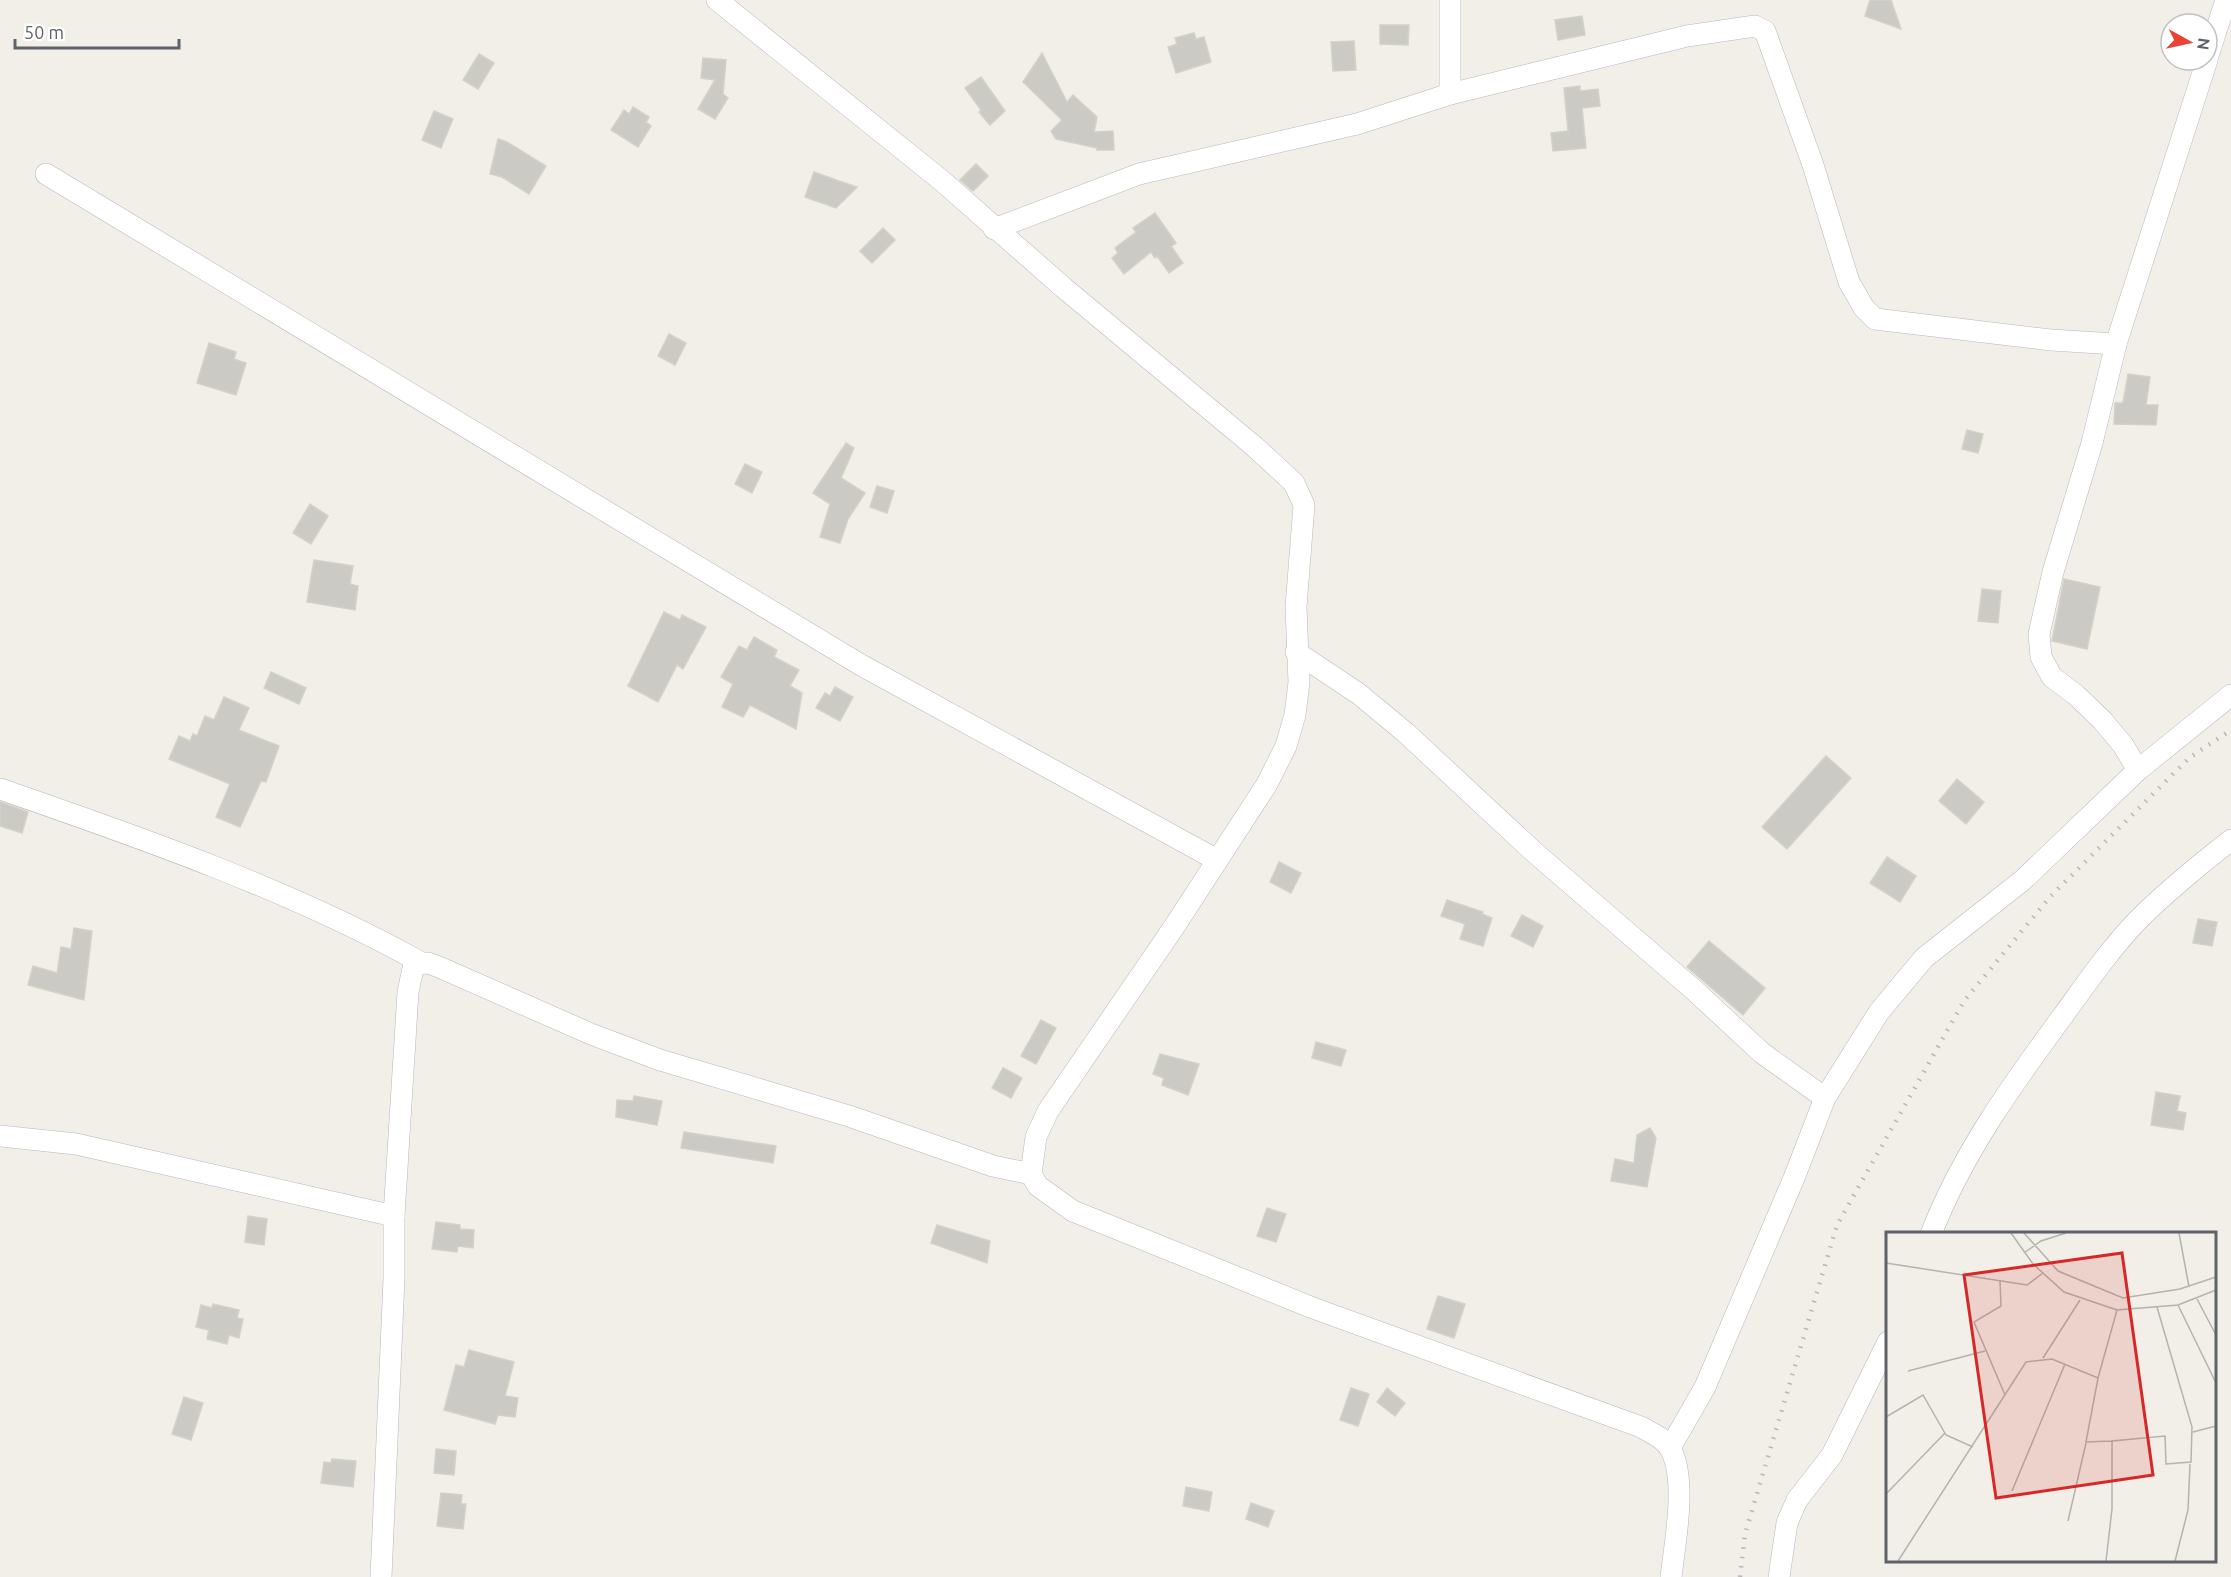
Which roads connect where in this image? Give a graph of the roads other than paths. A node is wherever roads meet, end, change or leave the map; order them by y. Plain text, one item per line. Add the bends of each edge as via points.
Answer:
1 (717, 0) edge
2 (1450, 0) edge
3 (2226, 0) edge
4 (2219, 22) edge
5 (2203, 72) edge
6 (1450, 94) junction
7 (46, 174) dead end
8 (994, 229) junction
9 (2116, 344) junction
10 (1296, 652) junction
11 (2231, 695) edge
12 (2138, 770) junction
13 (0, 789) edge
14 (2231, 840) edge
15 (1217, 860) junction
16 (420, 962) junction
17 (1825, 1098) junction
18 (0, 1136) edge
19 (1031, 1174) junction
20 (394, 1216) junction
21 (1930, 1232) edge
22 (1886, 1344) edge
23 (1670, 1448) junction
24 (381, 1577) edge
25 (1671, 1577) edge
26 (1779, 1577) edge

1 - 8 street via 932,172
2 - 6 street
3 - 4 street
5 - 9 street
6 - 8 street via 1357,124 1139,174
6 - 9 street via 1687,36 1755,26 1765,31 1788,88 1849,282 1875,319
7 - 15 street via 861,665
8 - 10 street via 1294,483 1304,505
9 - 12 street via 2048,594 2040,634 2041,657 2052,676 2102,720
10 - 15 street via 1299,682 1286,746
10 - 17 street via 1359,694 1406,732 1534,852 1762,1053
11 - 12 street
12 - 17 street via 2023,880 1924,958 1879,1012
13 - 16 street via 243,879 375,937
14 - 21 street via 2137,922 2091,978 1966,1157
15 - 19 street via 1048,1111 1036,1137
16 - 19 street via 660,1060 849,1116 993,1166
16 - 20 street via 411,969 408,993
17 - 23 street via 1718,1359
18 - 20 street via 76,1144
19 - 23 street via 1034,1182 1072,1211 1117,1231 1346,1320 1641,1427
20 - 24 street
22 - 26 street via 1832,1455 1797,1500 1787,1523
23 - 25 street via 1678,1491

